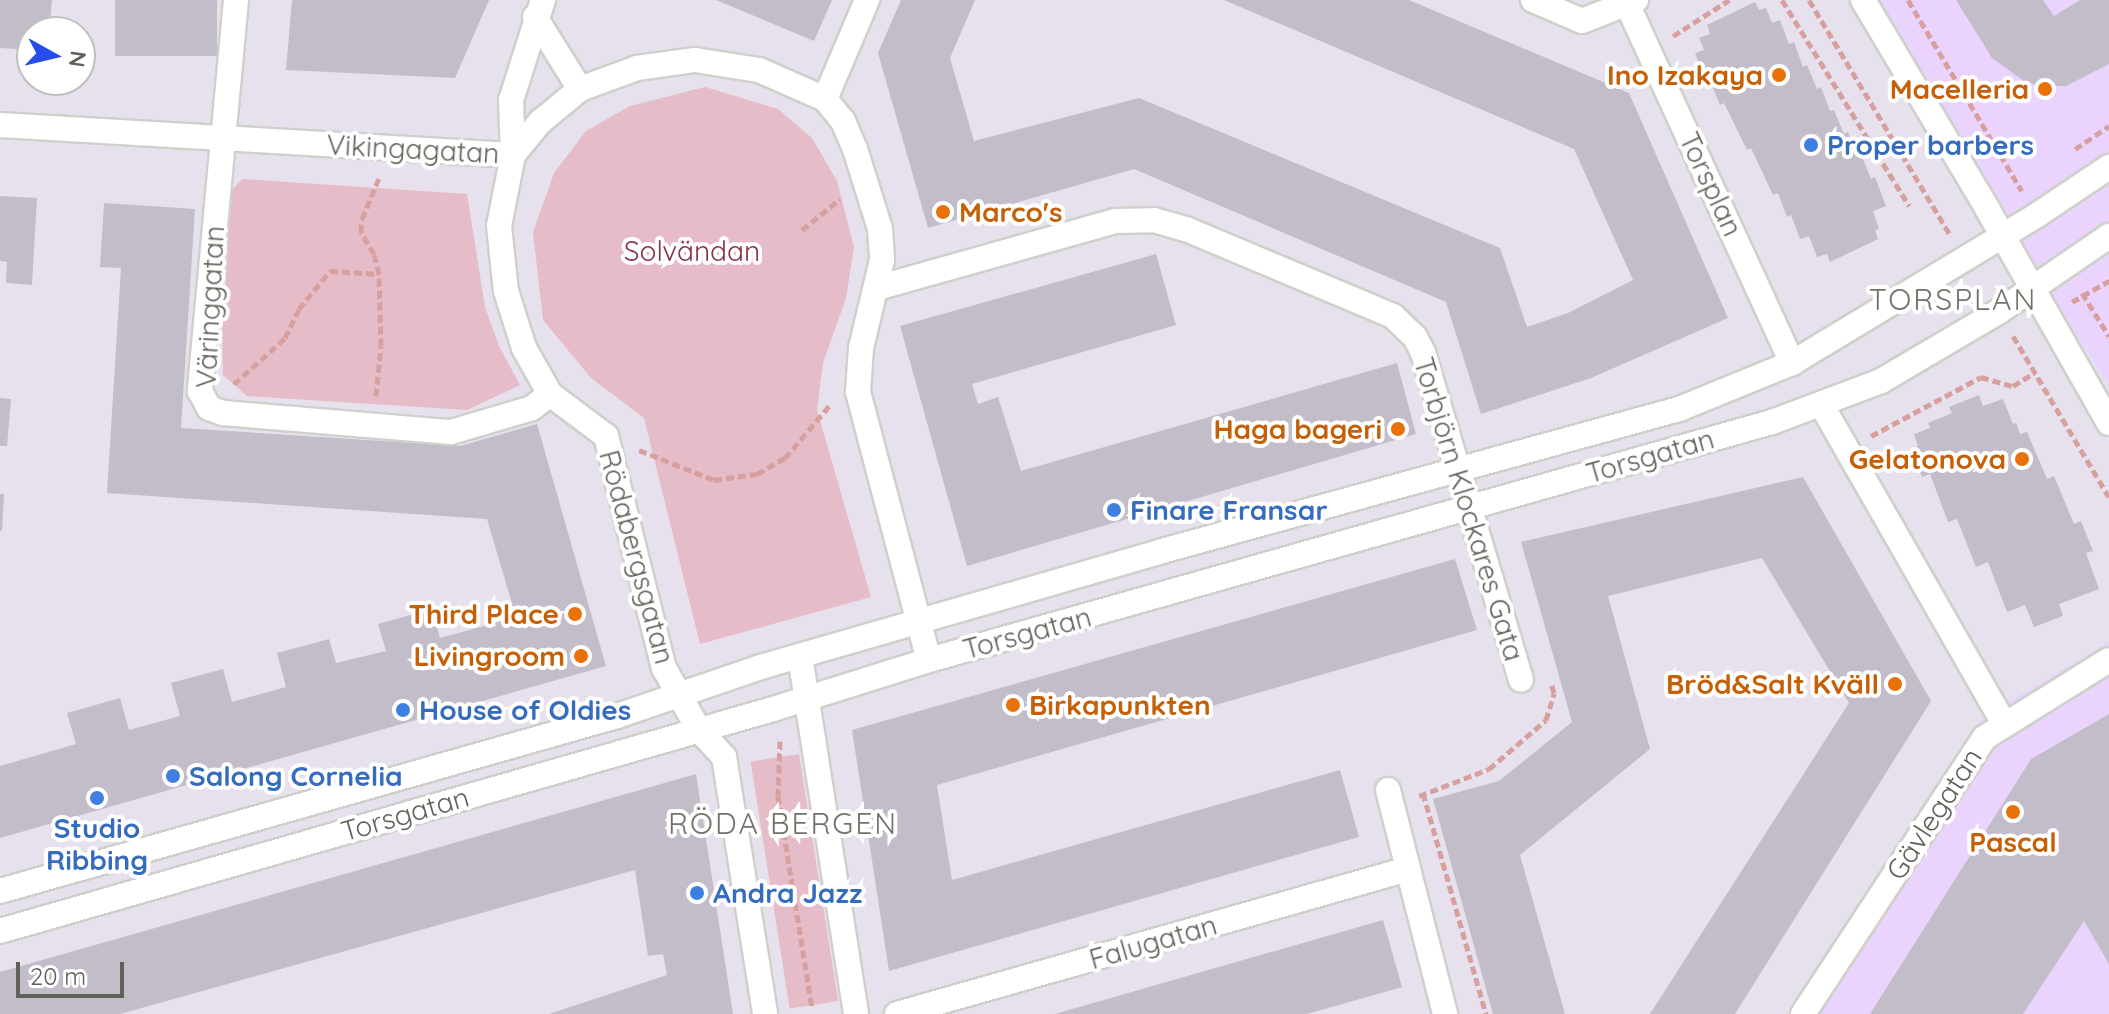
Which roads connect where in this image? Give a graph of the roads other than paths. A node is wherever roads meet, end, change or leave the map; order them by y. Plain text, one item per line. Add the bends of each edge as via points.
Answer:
1 (236, 0) edge
2 (867, 0) edge
3 (1533, 0) edge
4 (1863, 0) edge
5 (1632, 3) edge
6 (539, 9) edge
7 (580, 89) junction
8 (825, 99) junction
9 (0, 125) edge
10 (222, 139) junction
11 (513, 155) junction
12 (2109, 167) edge
13 (2002, 236) junction
14 (2109, 236) edge
15 (877, 288) junction
16 (2033, 288) junction
17 (1792, 363) junction
18 (550, 394) junction
19 (1821, 404) junction
20 (2109, 423) edge
21 (1458, 469) junction
22 (1469, 507) junction
23 (919, 621) junction
24 (800, 656) junction
25 (929, 660) junction
26 (2109, 660) edge
27 (1521, 680) dead end
28 (676, 693) junction
29 (808, 696) junction
30 (2004, 724) junction
31 (699, 730) junction
32 (1388, 790) dead end
33 (1408, 869) junction
34 (0, 891) edge
35 (0, 931) edge
36 (765, 1014) edge
37 (856, 1014) edge
38 (897, 1014) edge
39 (1445, 1014) edge
40 (1803, 1014) edge

1 - 10 street, Väringgatan
2 - 8 street
3 - 5 street via 1582,21
4 - 13 street
5 - 17 street, Torsplan
6 - 7 street
6 - 11 street via 511,100
7 - 8 street, Vikingagatan via 637,68 695,60 759,70
7 - 11 street, Vikingagatan via 540,122
8 - 15 street via 843,121 866,177 880,229
9 - 10 street, Vikingagatan
10 - 11 street, Vikingagatan
10 - 18 street, Väringgatan via 200,391 209,408 451,432 532,408
11 - 18 street via 499,226 506,291 524,348
12 - 13 street, Torsgatan
13 - 16 street
13 - 17 street, Torsgatan
14 - 16 street, Torsgatan
15 - 21 street, Torbjörn Klockares Gata via 1115,221 1170,223 1393,316 1423,353
15 - 23 street via 857,374
16 - 19 street, Torsgatan via 1881,381
16 - 20 street
17 - 21 street, Torsgatan via 1679,409
18 - 28 street, Rödabergsgatan via 606,436 664,668
19 - 22 street, Torsgatan
19 - 30 street
21 - 22 street, Torbjörn Klockares Gata
21 - 23 street, Torsgatan
22 - 25 street, Torsgatan
22 - 27 street, Torbjörn Klockares Gata
23 - 24 street, Torsgatan
23 - 25 street
24 - 28 street, Torsgatan
24 - 29 street
25 - 29 street, Torsgatan
26 - 30 street, Gävlegatan
28 - 31 street, Rödabergsgatan
28 - 34 street, Torsgatan via 617,716
29 - 31 street, Torsgatan
29 - 37 street
30 - 40 street, Gävlegatan via 1984,738
31 - 35 street, Torsgatan
31 - 36 street, Rödabergsgatan via 724,757
32 - 33 street
33 - 38 street, Falugatan
33 - 39 street

